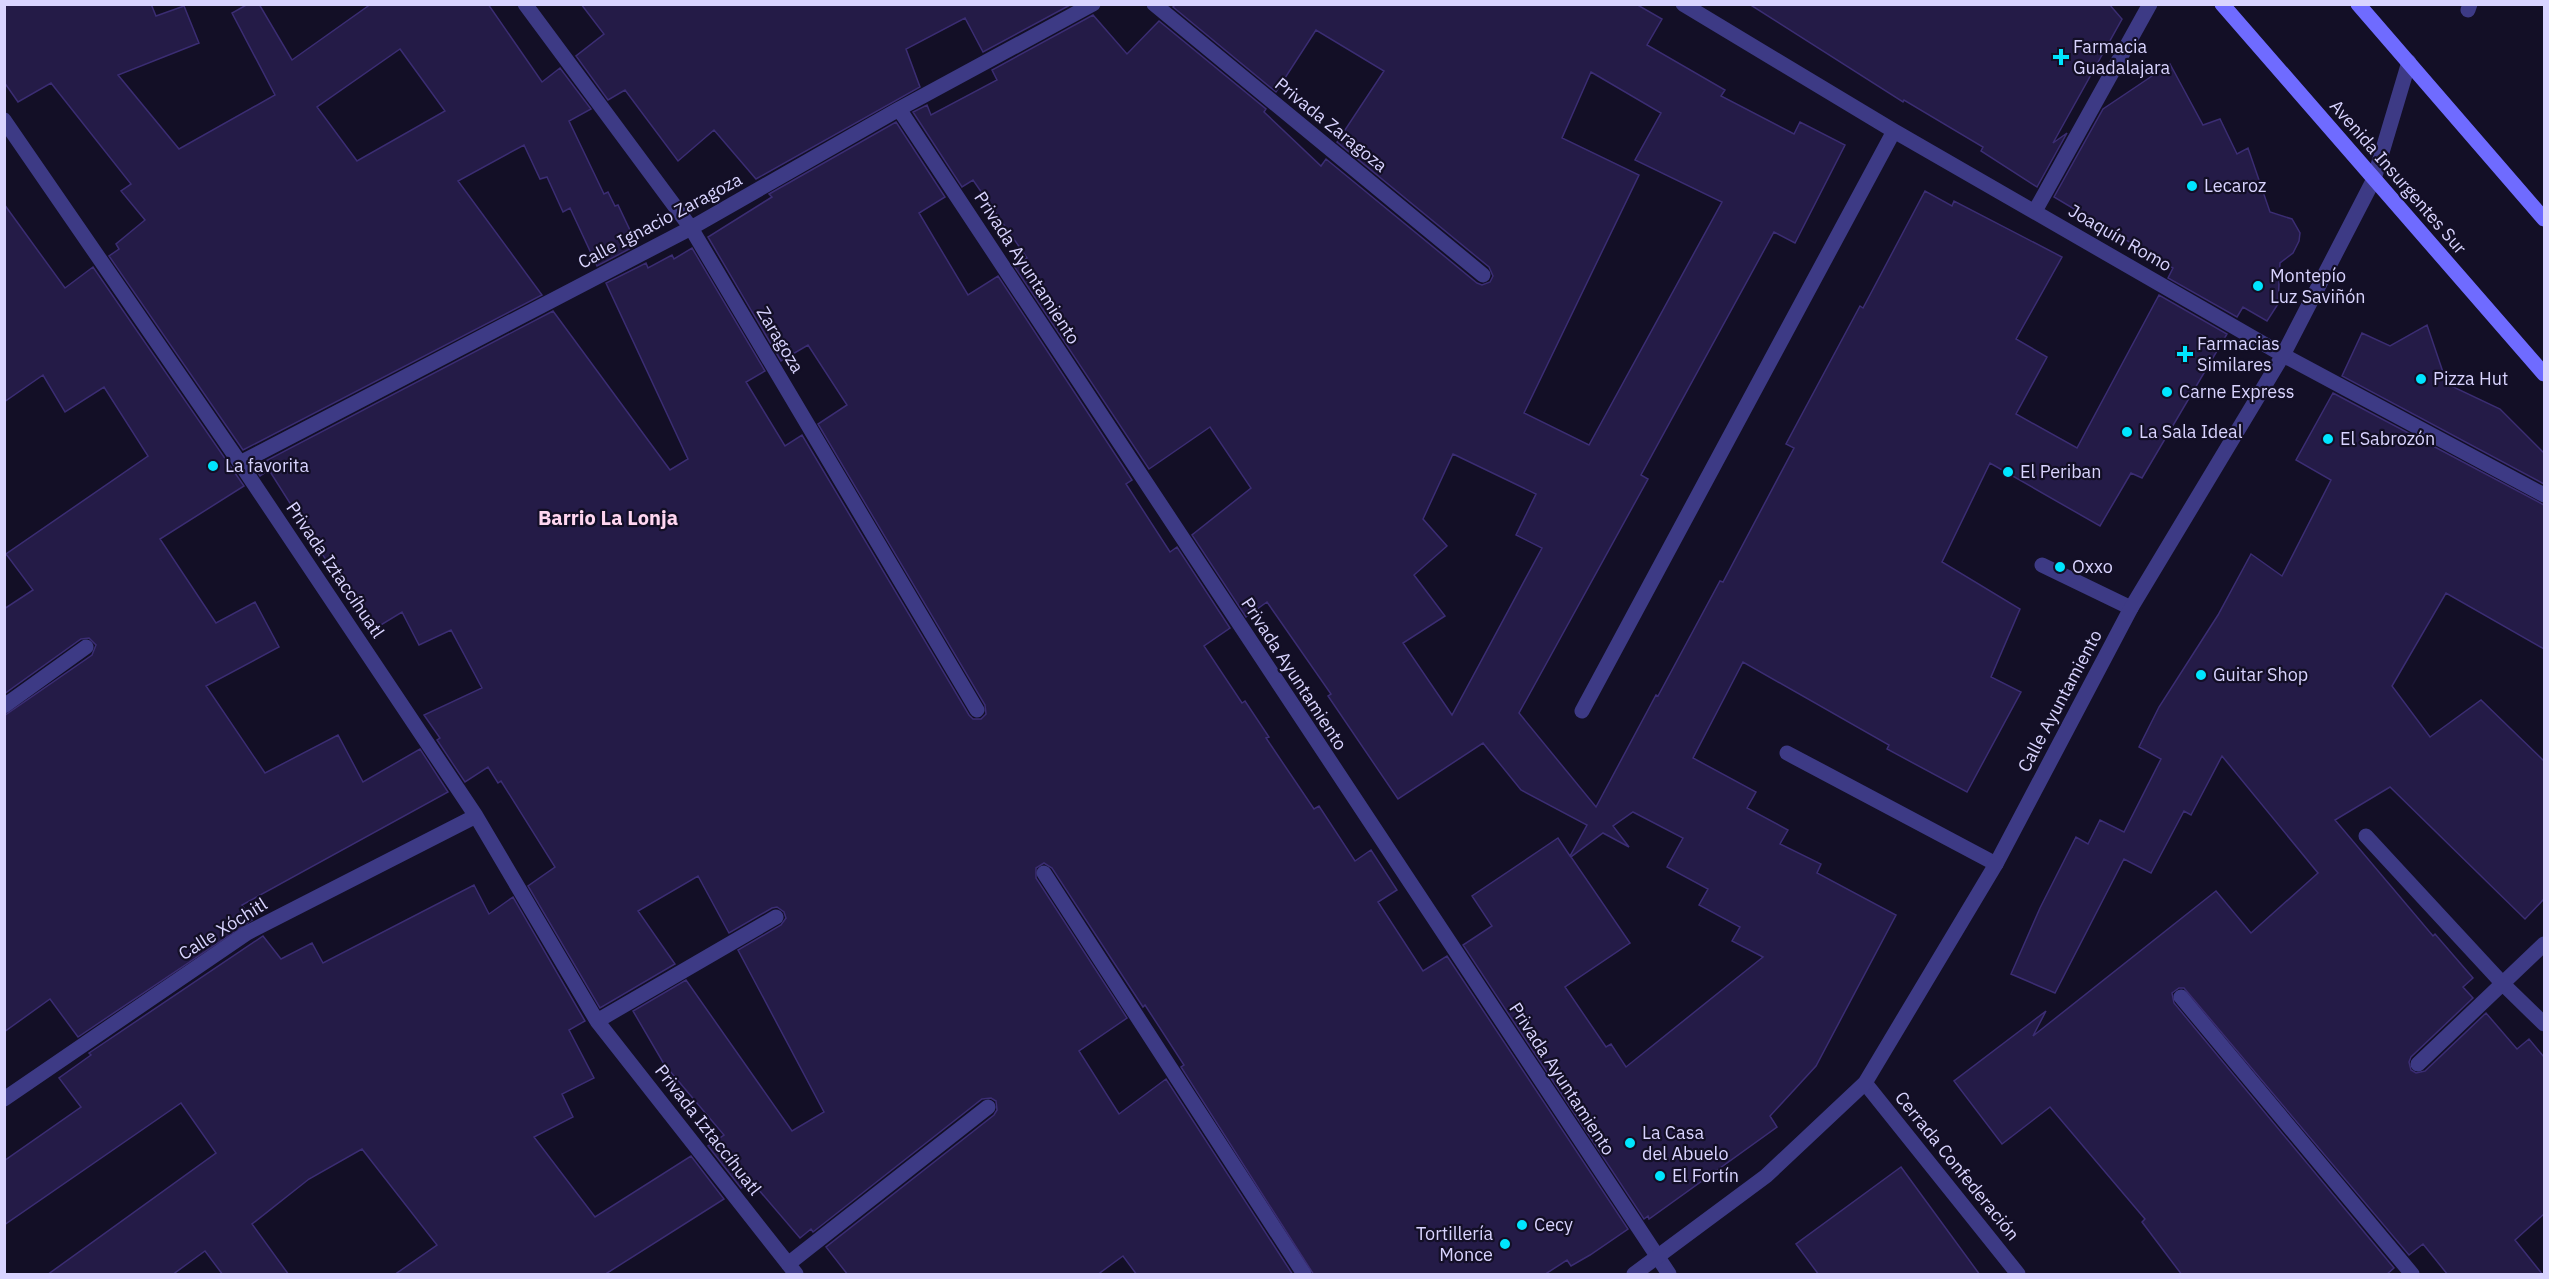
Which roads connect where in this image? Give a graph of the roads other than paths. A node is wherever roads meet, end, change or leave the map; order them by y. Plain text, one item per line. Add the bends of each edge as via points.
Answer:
1 (525, 4) edge
2 (1093, 4) edge
3 (1154, 4) edge
4 (1683, 4) edge
5 (2150, 4) edge
6 (2222, 4) edge
7 (2358, 4) edge
8 (2409, 62) junction
9 (899, 109) junction
10 (4, 120) edge
11 (1894, 131) junction
12 (2374, 179) junction
13 (2035, 211) junction
14 (2544, 219) edge
15 (691, 228) junction
16 (1483, 275) dead end
17 (2283, 355) junction
18 (2544, 375) edge
19 (240, 463) junction
20 (2544, 495) edge
21 (2042, 565) dead end
22 (2132, 608) junction
23 (86, 647) dead end
24 (4, 706) edge
25 (977, 710) dead end
26 (1581, 711) dead end
27 (1787, 753) dead end
28 (476, 816) junction
29 (2366, 836) dead end
30 (1996, 864) junction
31 (1044, 873) dead end
32 (776, 917) dead end
33 (2544, 944) edge
34 (2503, 984) junction
35 (2181, 997) dead end
36 (597, 1021) junction
37 (2544, 1024) edge
38 (2418, 1064) dead end
39 (1865, 1083) junction
40 (4, 1099) edge
41 (988, 1107) dead end
42 (1658, 1259) junction
43 (792, 1269) edge
44 (1304, 1275) edge
45 (1634, 1275) edge
46 (1669, 1275) edge
47 (2018, 1275) edge
48 (2412, 1275) edge

1 - 15 street, Zaragoza
2 - 9 street, Calle Ignacio Zaragoza
3 - 16 street, Privada Zaragoza
4 - 11 street, Joaquín Romo
5 - 13 street
6 - 12 main road, Avenida Insurgentes Sur
7 - 8 main road
8 - 12 street, Calle Ayuntamiento
8 - 14 main road
9 - 15 street, Calle Ignacio Zaragoza
9 - 42 street, Privada Ayuntamiento
10 - 19 street, Privada Iztaccíhuatl
11 - 13 street, Joaquín Romo
11 - 26 street
12 - 17 street, Calle Ayuntamiento
12 - 18 main road, Avenida Insurgentes Sur
13 - 17 street, Joaquín Romo
15 - 19 street, Calle Ignacio Zaragoza
15 - 25 street, Zaragoza
17 - 20 street, Joaquín Romo
17 - 22 street, Calle Ayuntamiento
19 - 28 street, Privada Iztaccíhuatl
21 - 22 street
22 - 30 street, Calle Ayuntamiento
23 - 24 street
27 - 30 street
28 - 36 street, Privada Iztaccíhuatl
28 - 40 street, Calle Xóchitl via 247,933
29 - 34 street
30 - 39 street, Calle Ayuntamiento
31 - 44 street
32 - 36 street
33 - 34 street
34 - 37 street
34 - 38 street
35 - 48 street
36 - 43 street, Privada Iztaccíhuatl
39 - 42 street, Calle Ayuntamiento via 1766,1176
39 - 47 street, Cerrada Confederación
41 - 43 street, Privada Iztaccíhuatl
42 - 45 street, Calle Ayuntamiento
42 - 46 street, Privada Ayuntamiento

